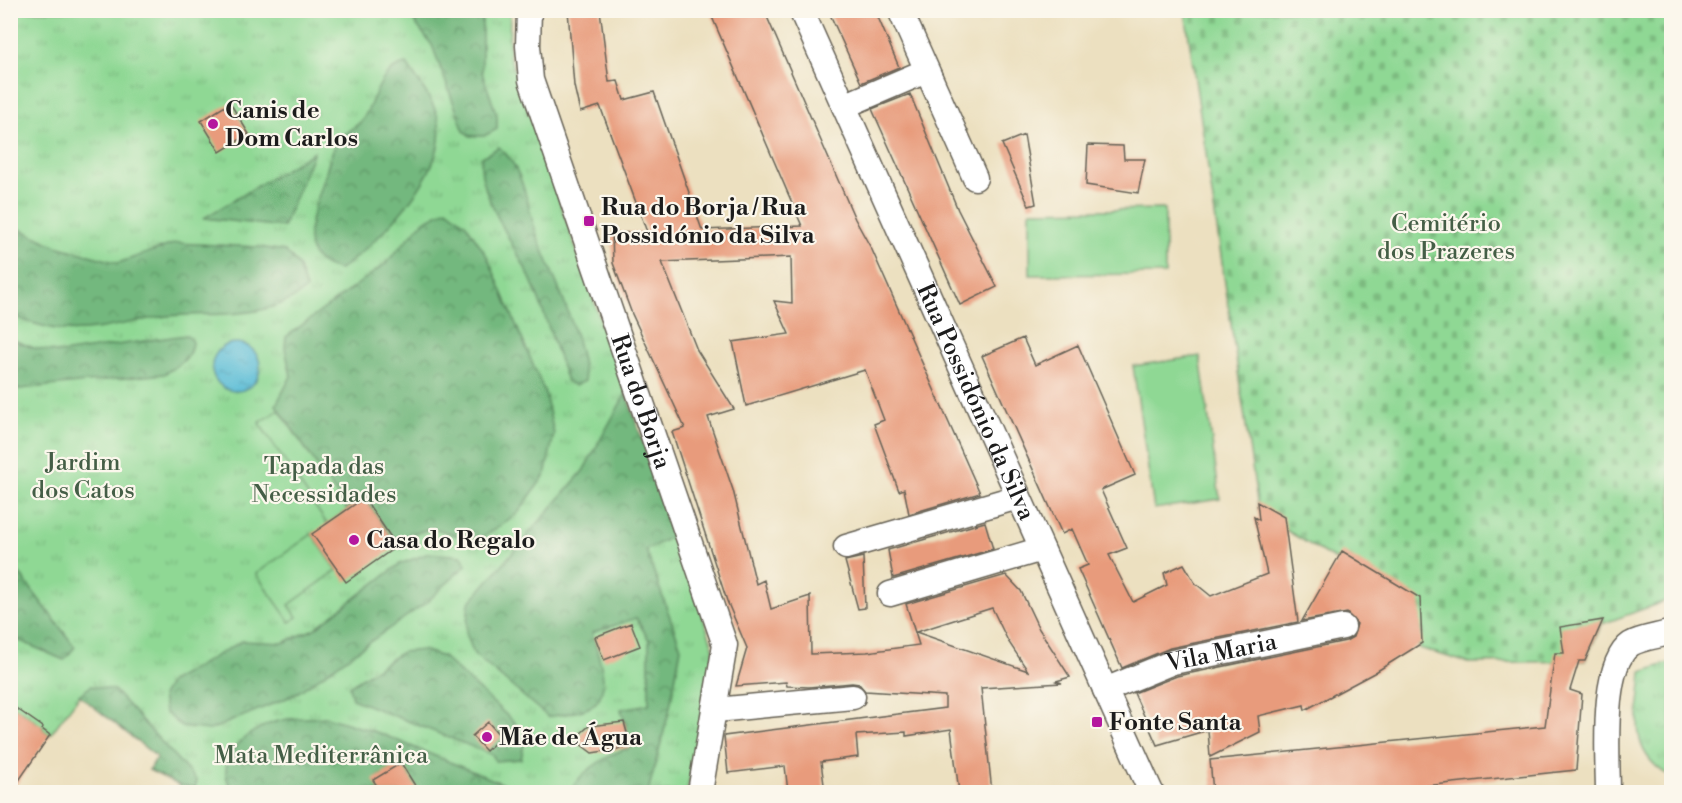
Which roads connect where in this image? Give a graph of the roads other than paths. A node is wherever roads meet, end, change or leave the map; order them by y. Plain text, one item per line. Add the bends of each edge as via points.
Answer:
1 (529, 10) edge
2 (801, 10) edge
3 (900, 10) edge
4 (926, 71) junction
5 (844, 106) junction
6 (975, 178) dead end
7 (1018, 497) junction
8 (846, 547) dead end
9 (1042, 549) junction
10 (890, 594) dead end
11 (1343, 627) dead end
12 (1671, 632) edge
13 (1105, 690) junction
14 (854, 698) dead end
15 (716, 710) junction
16 (700, 792) edge
17 (1151, 792) edge
18 (1608, 792) edge

1 - 15 street, Rua do Borja via 531,80 725,645
2 - 5 street, Rua Possidónio da Silva
3 - 4 street
4 - 5 street
4 - 6 street
5 - 7 street, Rua Possidónio da Silva
7 - 8 street
7 - 9 street, Rua Possidónio da Silva
9 - 10 street
9 - 13 street, Rua Possidónio da Silva
11 - 13 street, Vila Maria via 1173,662
12 - 18 street via 1632,644 1617,660 1611,684
13 - 17 street, Rua Possidónio da Silva
14 - 15 street
15 - 16 street, Rua do Borja

